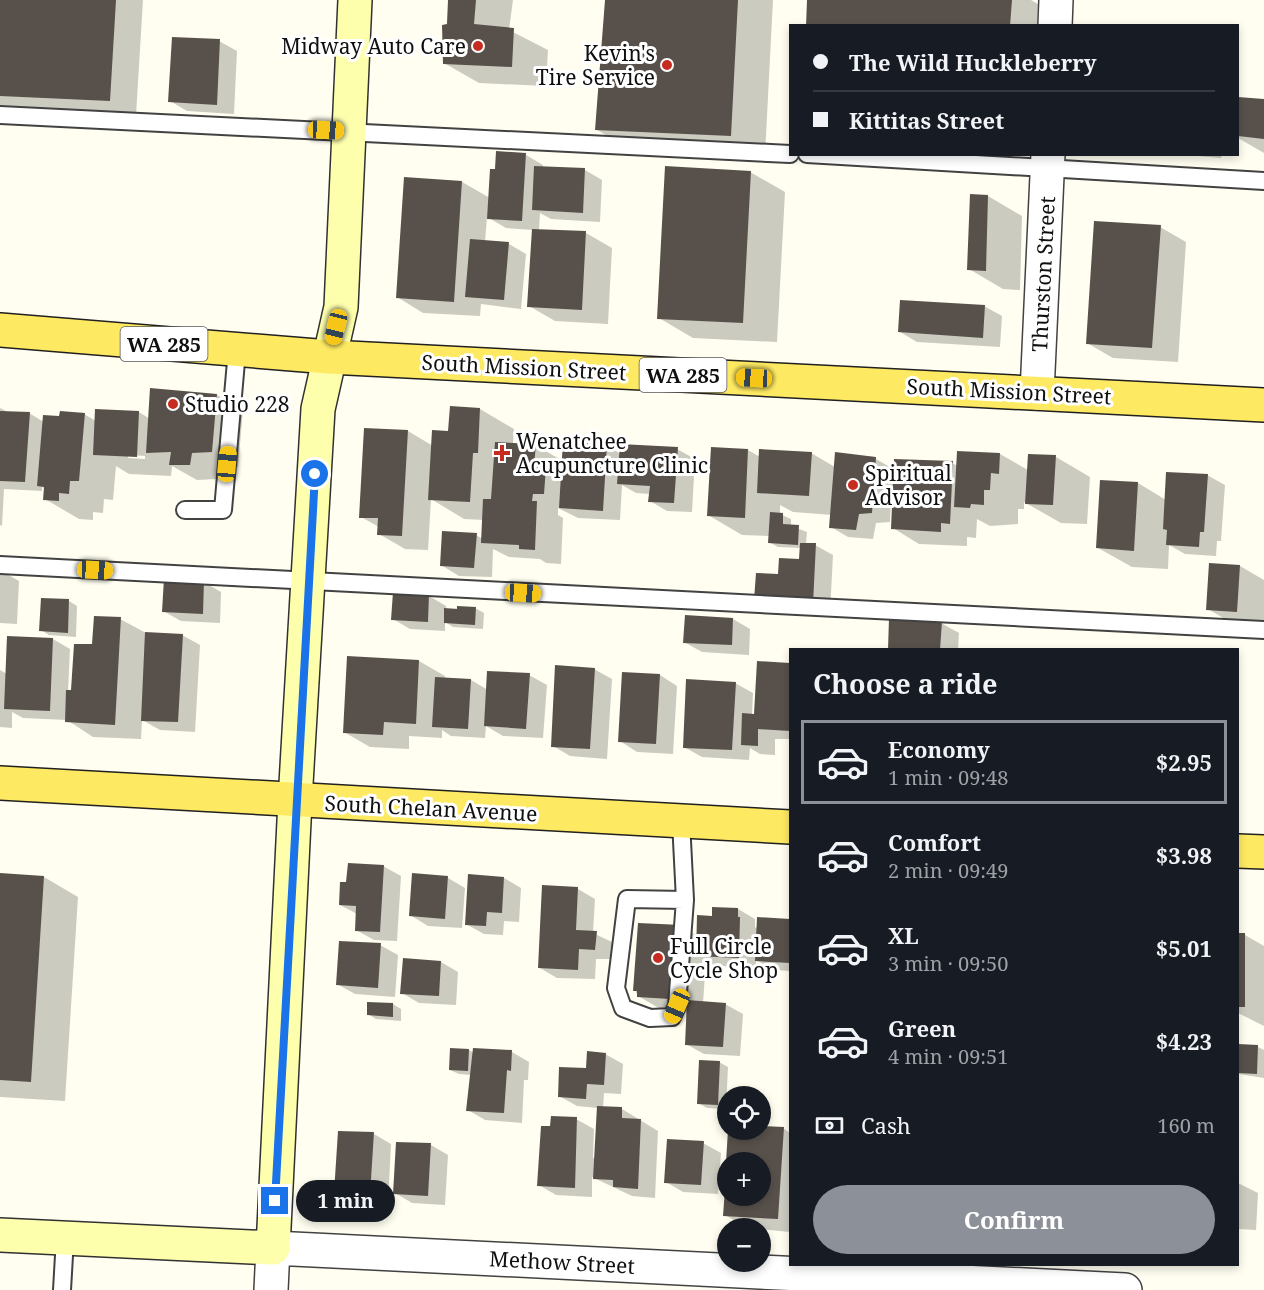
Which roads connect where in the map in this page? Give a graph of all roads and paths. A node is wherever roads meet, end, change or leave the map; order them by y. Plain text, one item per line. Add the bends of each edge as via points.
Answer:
1 (356, 0) edge
2 (1056, 0) edge
3 (1055, 24) edge
4 (0, 115) edge
5 (350, 131) junction
6 (789, 154) edge
7 (876, 156) edge
8 (1048, 161) edge
9 (1264, 181) edge
10 (0, 330) edge
11 (237, 350) junction
12 (329, 357) junction
13 (1037, 393) junction
14 (1264, 405) edge
15 (185, 510) dead end
16 (0, 565) edge
17 (308, 582) junction
18 (1264, 630) edge
19 (0, 783) edge
20 (295, 801) junction
21 (681, 821) junction
22 (789, 827) edge
23 (1239, 851) edge
24 (1264, 852) edge
25 (685, 900) junction
26 (0, 1235) edge
27 (65, 1238) junction
28 (273, 1248) junction
29 (62, 1290) edge
30 (271, 1290) edge
31 (1125, 1290) edge

1 - 5 street
2 - 3 street
4 - 5 lane
5 - 6 lane
5 - 12 street via 341,307
7 - 8 lane
8 - 9 lane
8 - 13 street, Thurston Street
10 - 11 main road, South Mission Street / WA 285
11 - 12 main road, South Mission Street / WA 285
11 - 15 lane via 223,510
12 - 13 main road, South Mission Street / WA 285
12 - 17 street via 318,409
13 - 14 main road, South Mission Street / WA 285
16 - 17 lane
17 - 18 lane
17 - 20 street
19 - 20 main road, South Chelan Avenue
20 - 21 main road, South Chelan Avenue
20 - 28 street
21 - 22 main road, South Chelan Avenue
21 - 25 lane
23 - 24 main road
25 - 25 lane via 627,899 616,988 623,1008 650,1018 672,1017 677,1006
26 - 27 street, Methow Street
27 - 28 street, Methow Street
27 - 29 lane
28 - 30 street
28 - 31 street, Methow Street

